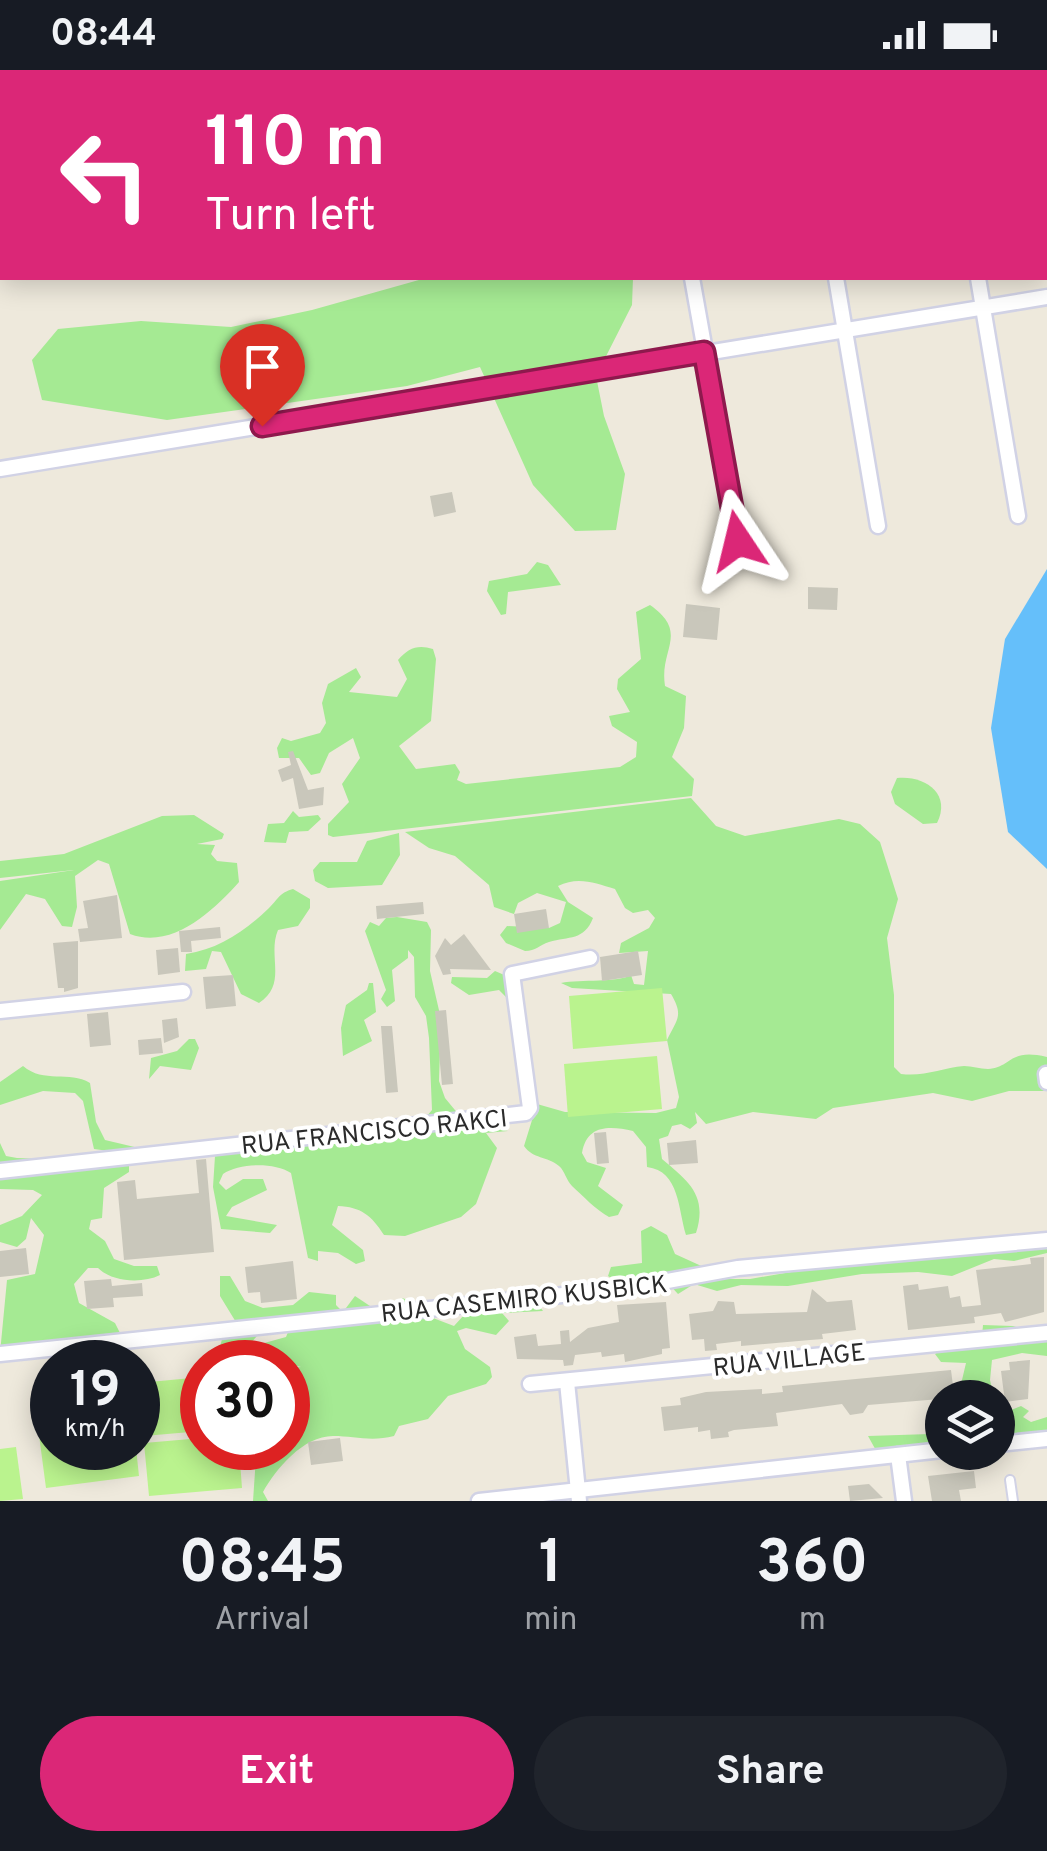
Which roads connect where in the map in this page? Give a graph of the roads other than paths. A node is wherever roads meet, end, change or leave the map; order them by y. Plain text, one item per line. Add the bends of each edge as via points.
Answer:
1 (692, 280) edge
2 (836, 280) edge
3 (978, 280) edge
4 (1047, 296) edge
5 (982, 307) junction
6 (844, 331) junction
7 (704, 352) junction
8 (0, 470) edge
9 (1018, 516) dead end
10 (878, 526) dead end
11 (738, 541) dead end
12 (590, 958) dead end
13 (183, 992) dead end
14 (0, 1011) edge
15 (1046, 1074) edge
16 (1047, 1082) edge
17 (0, 1171) edge
18 (1047, 1240) edge
19 (1047, 1333) edge
20 (0, 1354) edge
21 (567, 1382) junction
22 (530, 1384) dead end
23 (1047, 1438) edge
24 (1015, 1442) edge
25 (925, 1452) edge
26 (898, 1456) junction
27 (1010, 1480) dead end
28 (578, 1495) edge
29 (478, 1501) edge
30 (904, 1501) edge
31 (1012, 1501) edge

1 - 7 street
2 - 6 street
3 - 5 street
4 - 5 street
5 - 6 street
5 - 9 street
6 - 7 street
6 - 10 street
7 - 8 street
7 - 11 street
12 - 17 street, RUA FRANCISCO RAKCI via 512,974 526,1113
13 - 14 street
15 - 16 street
18 - 20 street, RUA CASEMIRO KUSBICK via 738,1268 628,1288
19 - 21 street, RUA VILLAGE
21 - 22 street, RUA VILLAGE
21 - 28 street
23 - 24 street
25 - 26 street
26 - 28 street
26 - 30 street
27 - 31 lane
28 - 29 street

